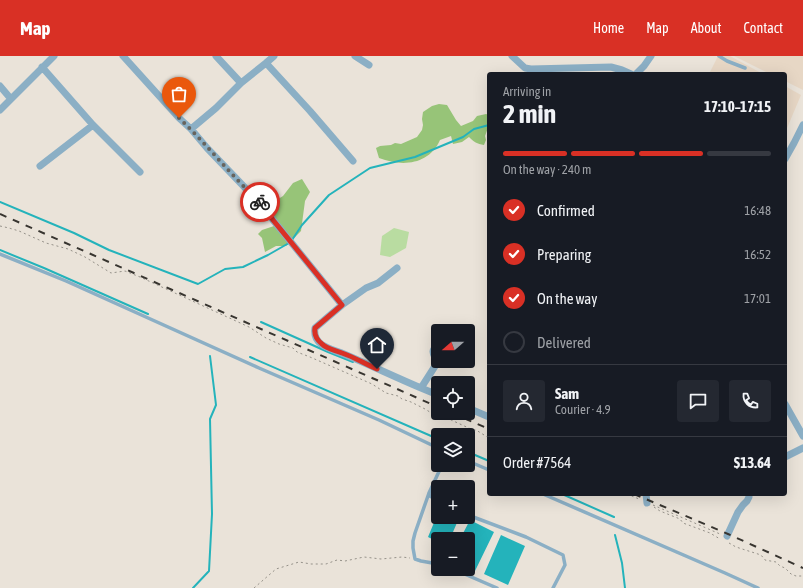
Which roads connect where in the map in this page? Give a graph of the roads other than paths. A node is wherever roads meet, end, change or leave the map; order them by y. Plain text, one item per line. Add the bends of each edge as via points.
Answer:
1 (54, 56) edge
2 (123, 56) edge
3 (216, 56) edge
4 (274, 56) edge
5 (355, 56) edge
6 (512, 56) edge
7 (651, 56) edge
8 (719, 56) edge
9 (266, 63) junction
10 (369, 64) dead end
11 (42, 67) junction
12 (745, 68) dead end
13 (626, 72) edge
14 (638, 72) edge
15 (241, 83) junction
16 (0, 86) edge
17 (11, 99) junction
18 (0, 110) edge
19 (803, 124) edge
20 (93, 125) junction
21 (191, 129) junction
22 (787, 155) edge
23 (353, 161) dead end
24 (40, 166) dead end
25 (140, 172) dead end
26 (0, 254) edge
27 (397, 268) dead end
28 (342, 305) junction
29 (434, 368) edge
30 (421, 388) junction
31 (431, 392) edge
32 (787, 408) edge
33 (475, 411) edge
34 (487, 416) edge
35 (803, 436) edge
36 (431, 445) edge
37 (803, 448) edge
38 (787, 456) edge
39 (475, 464) edge
40 (487, 469) edge
41 (439, 472) edge
42 (429, 493) junction
43 (547, 496) edge
44 (646, 496) edge
45 (749, 496) edge
46 (431, 497) edge
47 (647, 503) road end
48 (475, 518) edge
49 (727, 536) road end
50 (431, 563) edge
51 (469, 576) edge
52 (497, 588) edge
53 (553, 588) edge
54 (758, 588) edge

1 - 11 street
2 - 21 street
3 - 15 street
4 - 9 street
5 - 10 street
6 - 13 street via 525,68 531,69 611,67
7 - 14 street
8 - 12 lane
9 - 15 street
9 - 23 street
11 - 17 street
11 - 20 street
15 - 21 street
16 - 17 street
17 - 18 street
19 - 22 street
20 - 24 street
20 - 25 street
21 - 28 street via 263,204
26 - 36 lane via 66,281
27 - 28 street
28 - 30 street via 315,328 316,338 321,344
29 - 30 street
30 - 31 street
32 - 35 street
33 - 34 street
37 - 38 street
39 - 40 lane
41 - 42 lane
42 - 46 lane
42 - 50 lane via 415,533 413,548 415,559
43 - 54 lane
44 - 47 street
45 - 49 street
48 - 53 lane via 526,537 563,555 565,565
51 - 52 lane

